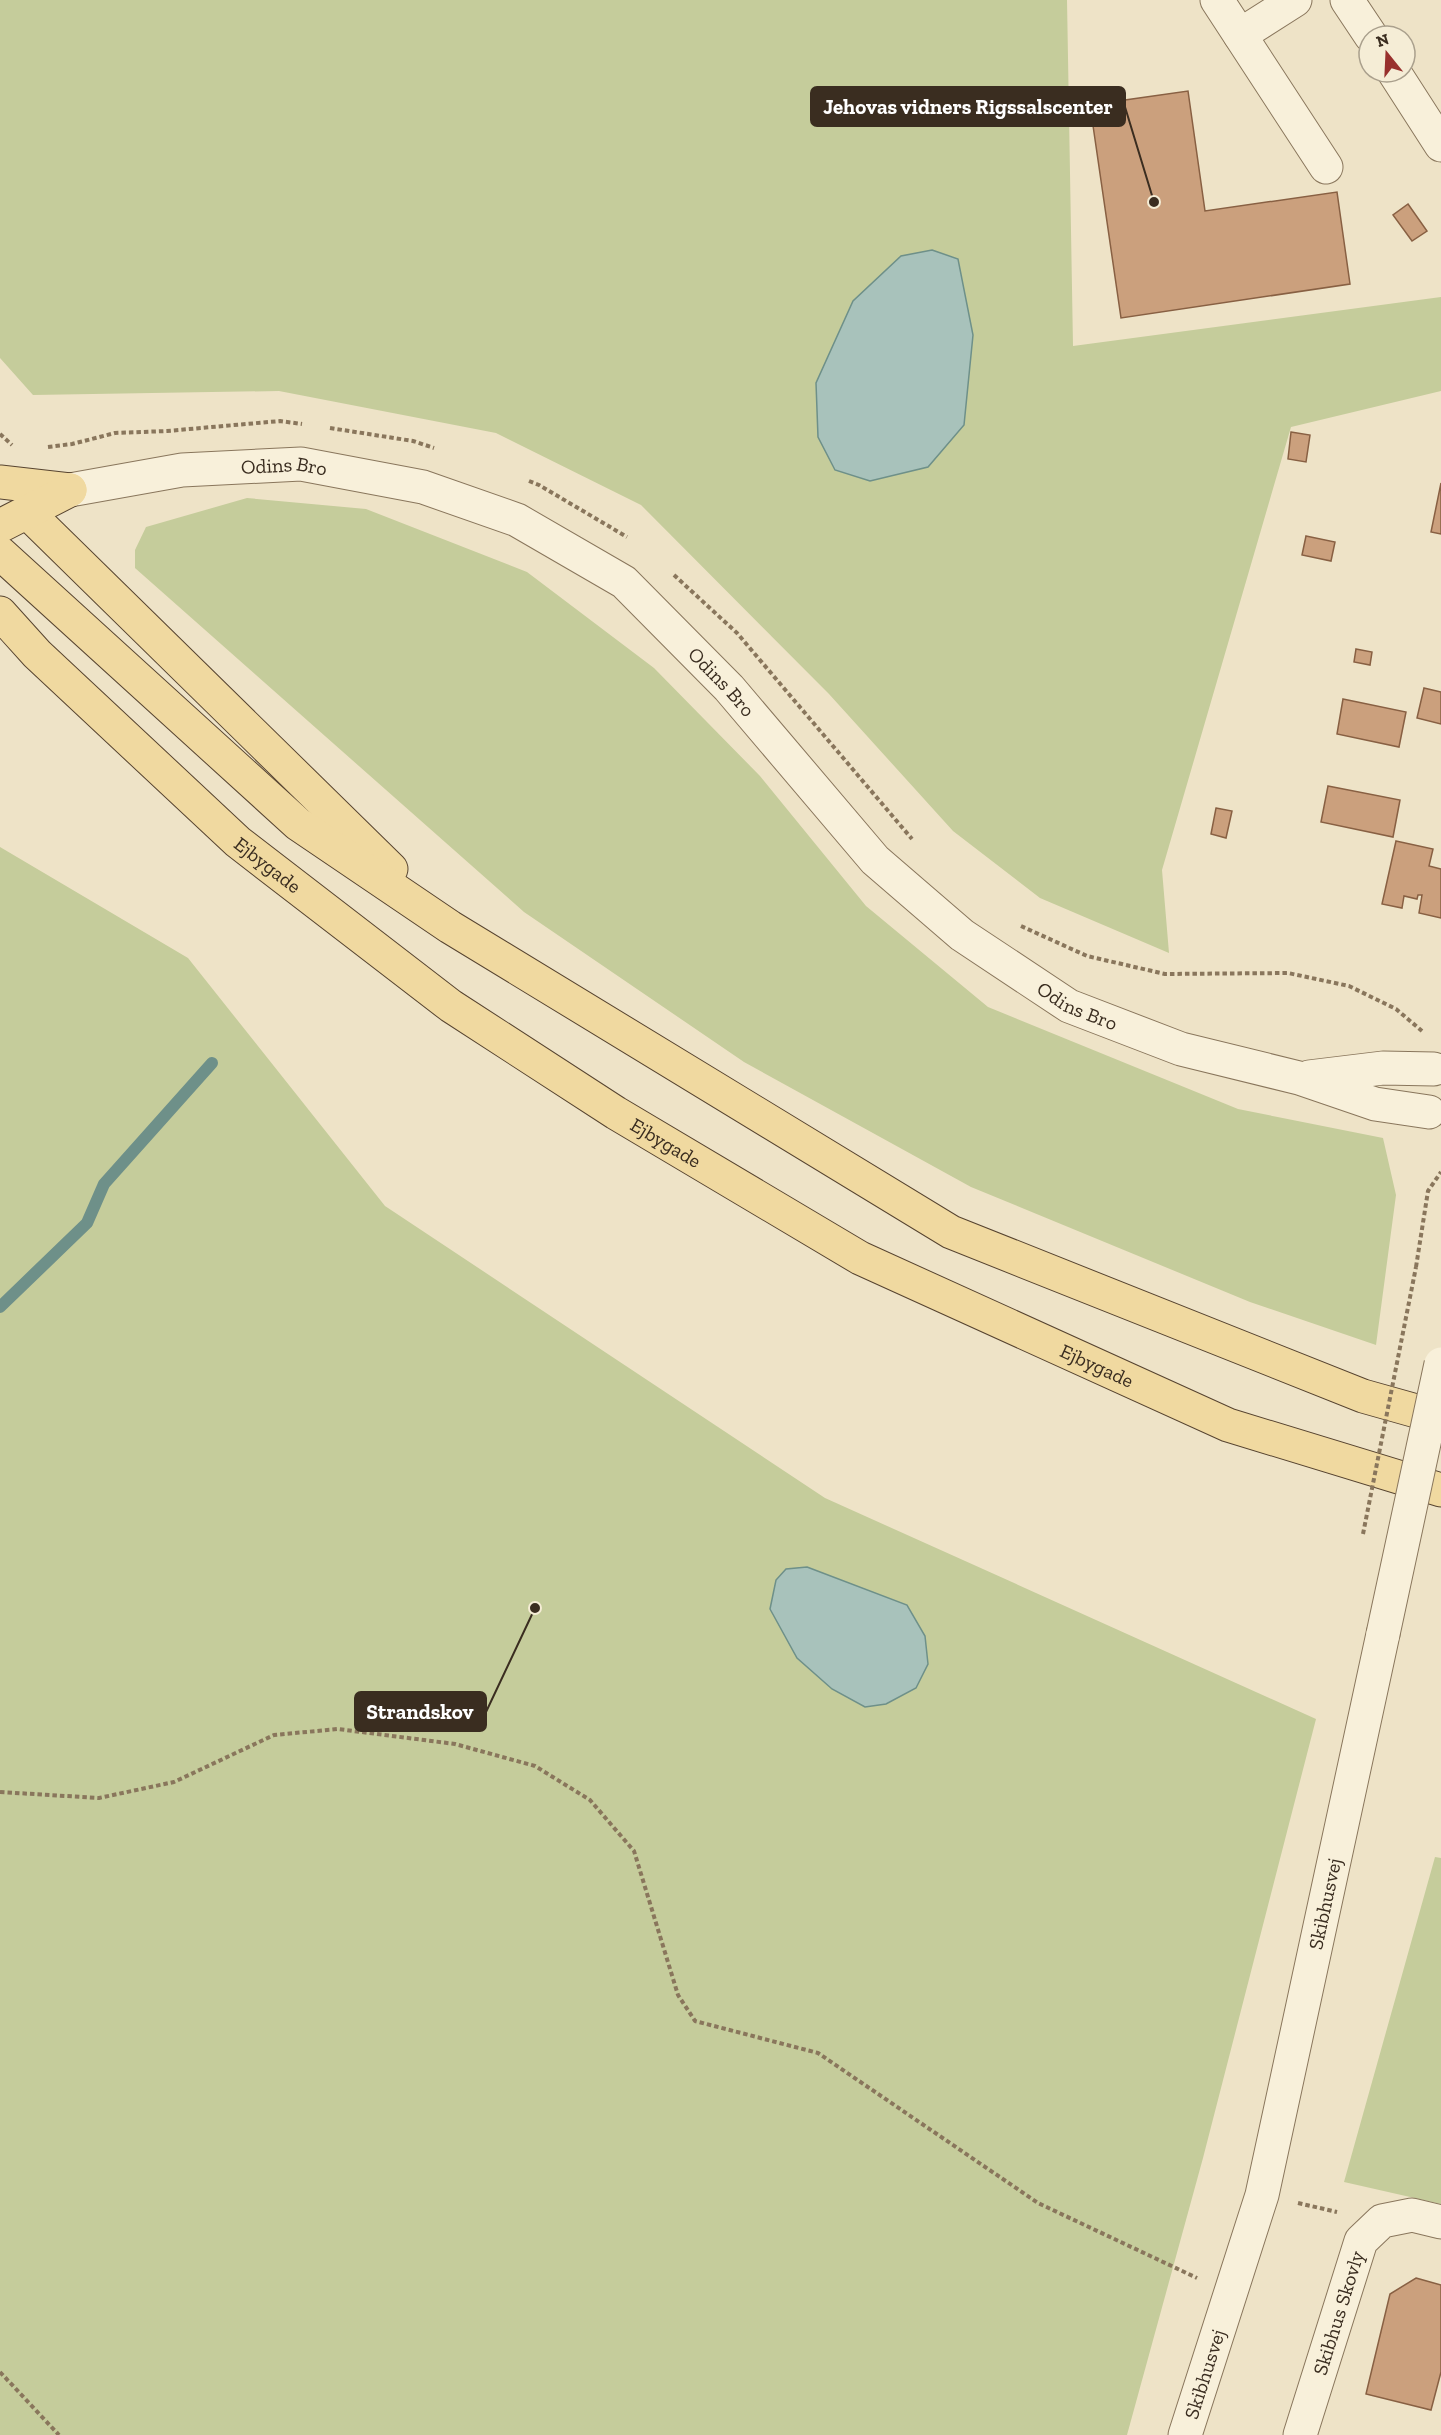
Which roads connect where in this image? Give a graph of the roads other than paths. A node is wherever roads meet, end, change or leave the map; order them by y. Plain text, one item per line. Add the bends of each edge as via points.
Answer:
1 (1217, 0) edge
2 (1295, 0) edge
3 (1347, 0) edge
4 (1363, 24) edge
5 (1240, 35) junction
6 (1402, 84) edge
7 (1441, 145) edge
8 (1326, 167) dead end
9 (0, 482) edge
10 (70, 490) junction
11 (0, 491) edge
12 (14, 520) edge
13 (0, 553) edge
14 (0, 613) edge
15 (0, 638) edge
16 (37, 654) junction
17 (450, 927) junction
18 (1438, 1064) edge
19 (1299, 1078) junction
20 (1435, 1123) edge
21 (1441, 1364) edge
22 (1441, 1418) edge
23 (1441, 1490) edge
24 (1441, 2223) edge
25 (1185, 2435) edge
26 (1300, 2435) edge

1 - 5 street
2 - 5 street
3 - 4 street
5 - 8 street
6 - 7 street
9 - 10 main road, Odins Bro
10 - 12 main road, Odins Bro
10 - 19 street, Odins Bro via 182,470 301,464 423,487 517,520 624,582 729,688 875,860 962,935 1069,1006 1180,1049
11 - 12 street
12 - 17 main road via 119,604
13 - 17 main road via 298,824
14 - 16 main road, Ejbygade
15 - 16 main road
16 - 23 main road, Ejbygade via 238,842 451,1006 636,1125 860,1258 1228,1425
17 - 22 main road via 951,1232 1353,1392
18 - 19 street, Odins Bro
18 - 20 street via 1428,1090
19 - 20 street, Odins Bro
21 - 25 street, Skibhusvej, bridge via 1262,2195
24 - 26 street, Skibhus Skovly via 1412,2215 1382,2221 1361,2241

